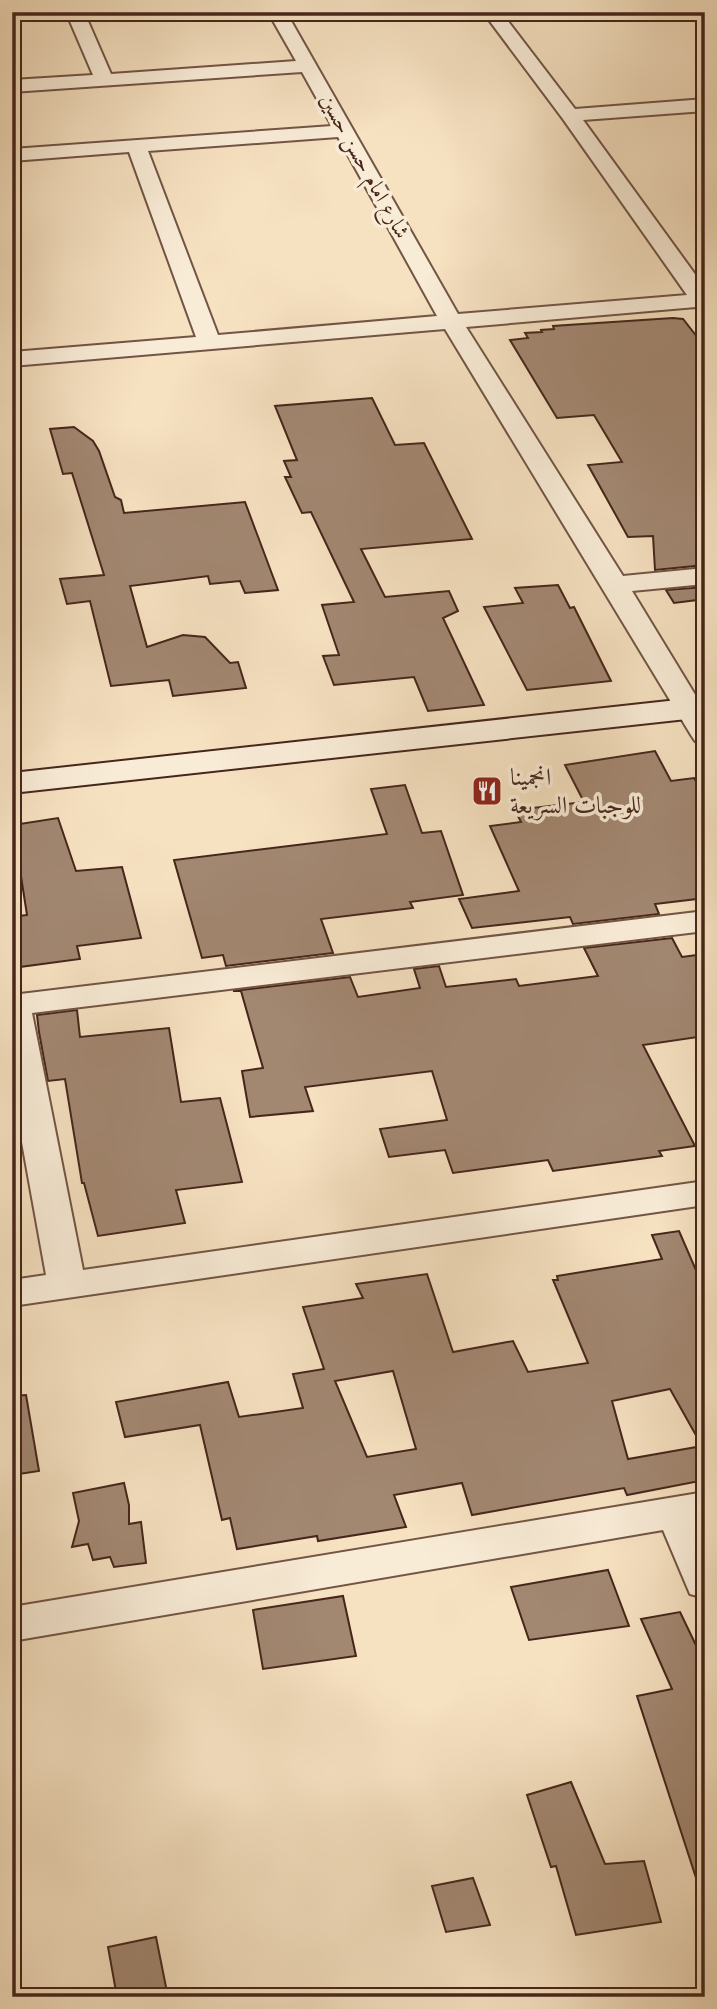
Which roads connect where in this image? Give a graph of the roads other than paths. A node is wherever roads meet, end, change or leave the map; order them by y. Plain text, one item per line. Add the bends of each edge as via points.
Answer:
1 (75, 12) edge
2 (277, 12) edge
3 (492, 12) edge
4 (309, 66) junction
5 (105, 81) junction
6 (12, 86) edge
7 (705, 105) edge
8 (570, 115) junction
9 (345, 131) junction
10 (136, 146) junction
11 (12, 155) edge
12 (704, 301) edge
13 (451, 321) junction
14 (209, 341) junction
15 (12, 359) edge
16 (705, 576) edge
17 (615, 585) junction
18 (700, 719) edge
19 (12, 783) edge
20 (12, 797) edge
21 (705, 921) edge
22 (13, 1005) edge
23 (705, 1192) edge
24 (67, 1285) junction
25 (12, 1293) edge
26 (691, 1509) edge
27 (705, 1582) edge
28 (12, 1625) edge

1 - 5 street
2 - 4 street, شارع امام حسن حسين
3 - 8 street
4 - 5 street
4 - 9 street, شارع امام حسن حسين
5 - 6 street
7 - 8 street
8 - 12 street
9 - 10 street
9 - 13 street, شارع امام حسن حسين
10 - 11 street
10 - 14 street
12 - 13 street
13 - 14 street
13 - 17 street, شارع امام حسن حسين
14 - 15 street
16 - 17 street
17 - 18 street, شارع امام حسن حسين
18 - 19 street
18 - 20 street
21 - 22 street
22 - 24 street
23 - 24 street
24 - 25 street
26 - 27 street
26 - 28 street

